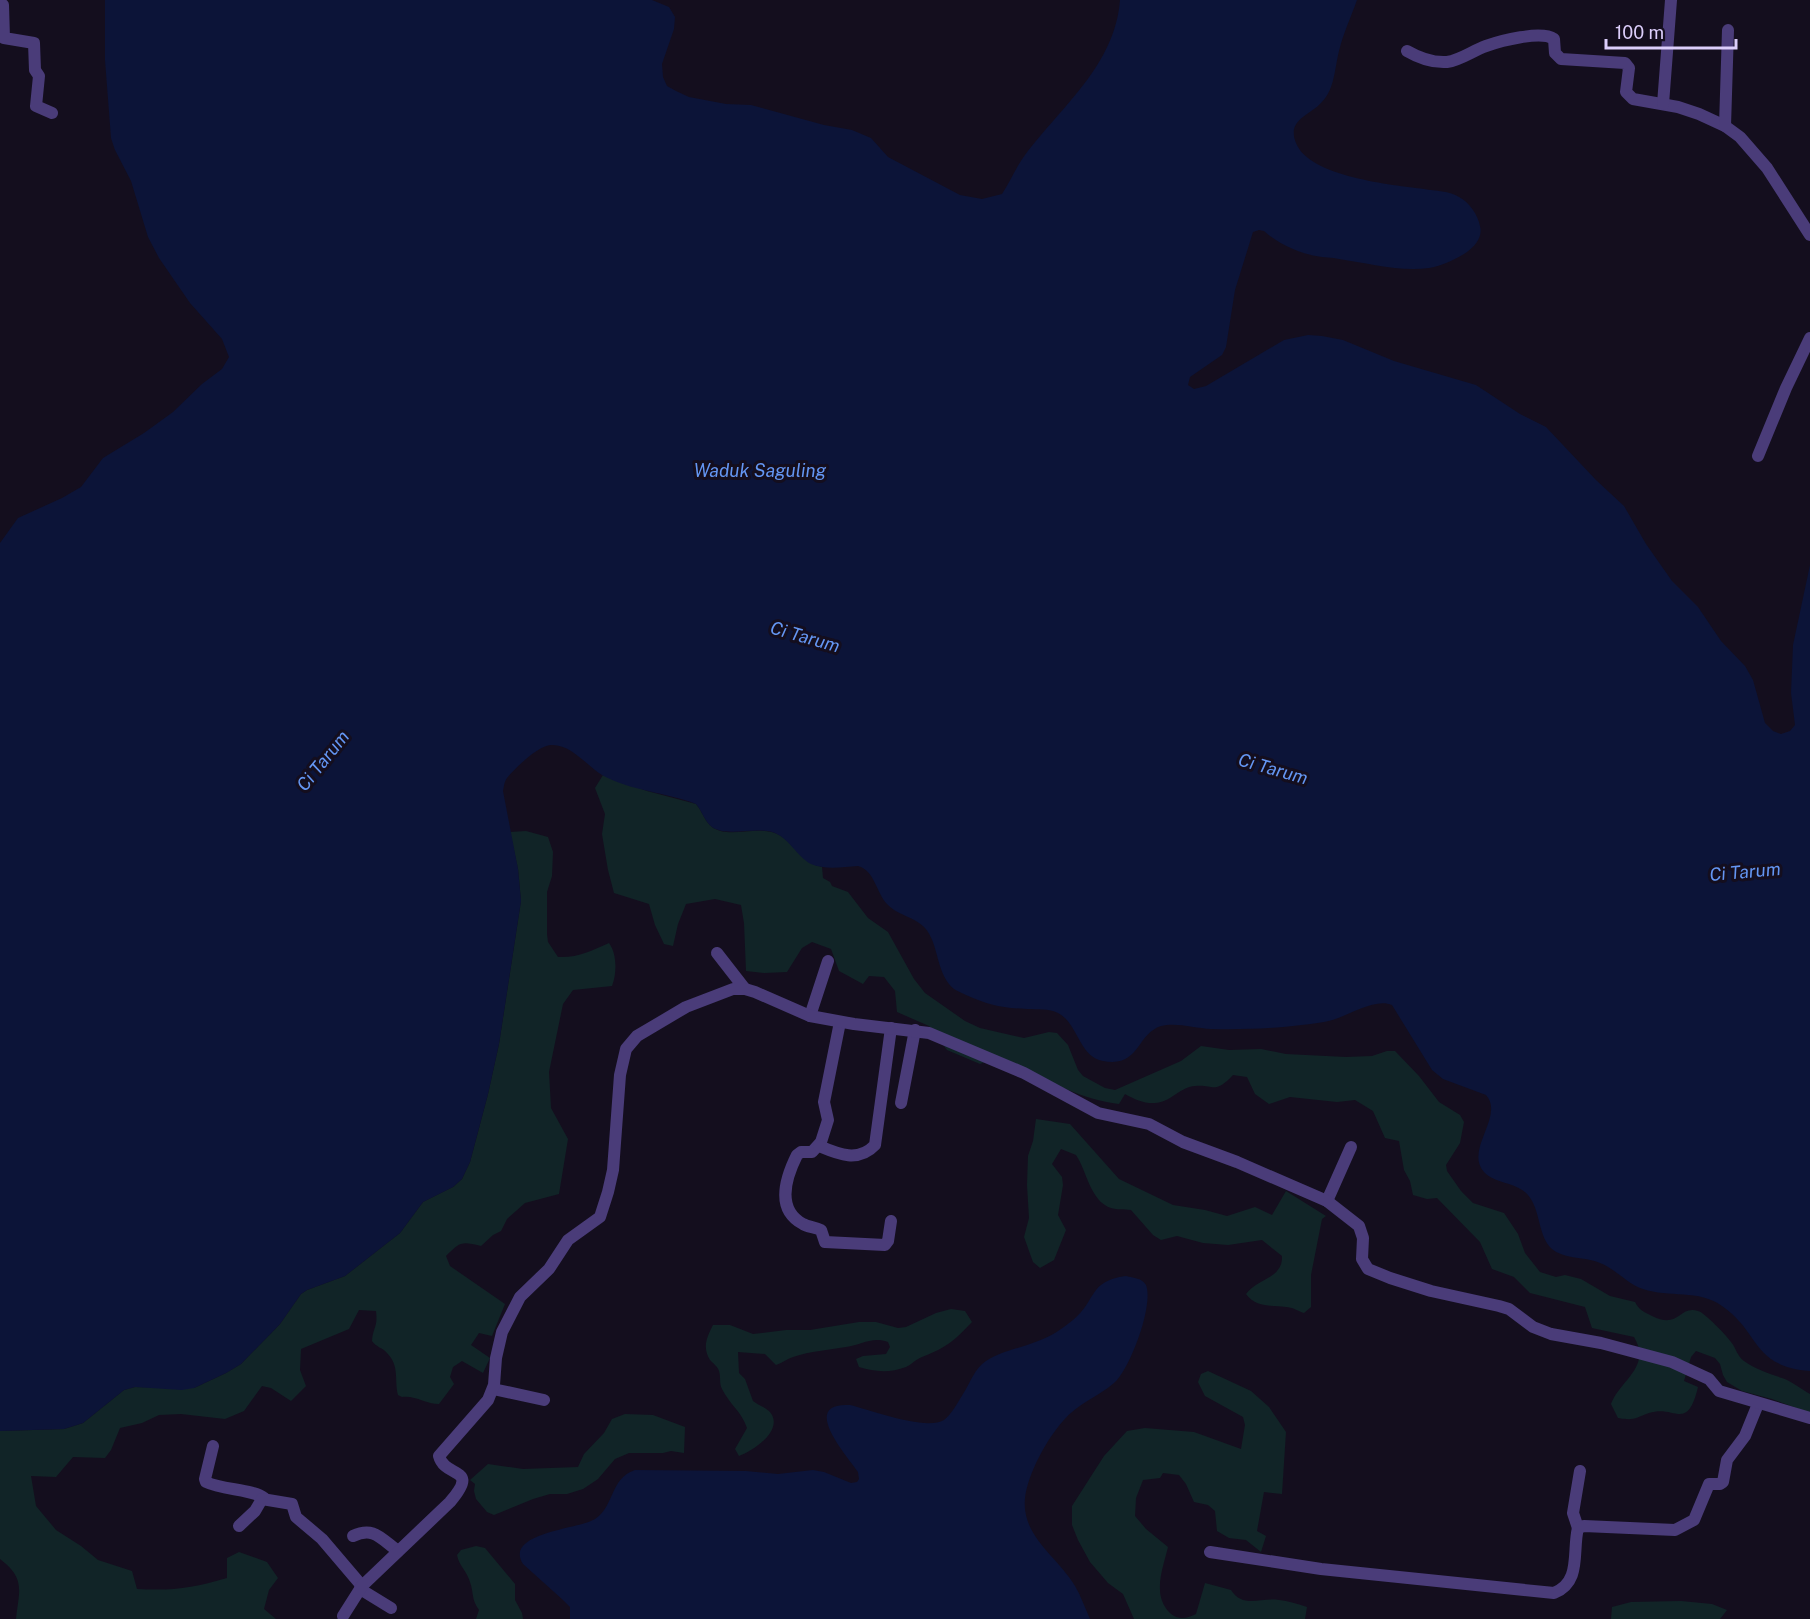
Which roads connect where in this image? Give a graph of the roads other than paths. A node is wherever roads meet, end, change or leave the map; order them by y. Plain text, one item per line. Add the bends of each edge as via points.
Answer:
1 (1671, 0) edge
2 (0, 2) edge
3 (1728, 30) dead end
4 (1407, 51) dead end
5 (1663, 104) junction
6 (52, 113) dead end
7 (1725, 126) junction
8 (1810, 235) edge
9 (1810, 338) edge
10 (1758, 456) dead end
11 (717, 953) dead end
12 (828, 961) dead end
13 (745, 989) junction
14 (810, 1016) junction
15 (840, 1022) junction
16 (891, 1028) junction
17 (915, 1030) junction
18 (902, 1103) dead end
19 (819, 1146) junction
20 (1351, 1147) dead end
21 (1327, 1201) junction
22 (891, 1221) dead end
23 (493, 1389) junction
24 (544, 1400) dead end
25 (1758, 1404) junction
26 (1810, 1418) edge
27 (213, 1446) dead end
28 (1580, 1471) dead end
29 (264, 1498) junction
30 (239, 1526) dead end
31 (1578, 1528) junction
32 (353, 1536) dead end
33 (398, 1551) junction
34 (1210, 1552) dead end
35 (361, 1588) junction
36 (391, 1608) dead end
37 (343, 1616) dead end

1 - 5 street
2 - 6 street via 4,38 34,44 35,70 39,76 36,106
3 - 7 street
4 - 5 street via 1421,59 1447,62 1487,45 1535,35 1550,36 1561,59 1629,65 1629,95
5 - 7 street
7 - 8 street via 1767,168
9 - 10 street
11 - 13 street
12 - 14 street
13 - 14 street
13 - 23 street via 723,992 676,1012 638,1036 626,1049 620,1074 613,1170 600,1217 568,1240 549,1269 519,1297 502,1332
14 - 15 street
15 - 16 street
15 - 19 street via 824,1102 828,1120
16 - 17 street
16 - 19 street via 875,1145 868,1152 853,1156
17 - 18 street
17 - 21 street via 943,1037 1024,1073 1098,1113 1149,1124 1183,1142
19 - 22 street via 812,1153 798,1154 787,1180 785,1202 795,1218 821,1230 825,1242 885,1245
20 - 21 street
21 - 25 street via 1359,1226 1362,1259 1368,1269 1431,1290 1509,1309 1533,1327 1551,1334 1672,1362 1709,1379 1719,1391
23 - 24 street
23 - 33 street via 483,1408 439,1456 462,1479 461,1488
25 - 26 street
25 - 31 street via 1745,1436 1727,1460 1723,1482 1708,1484 1692,1522 1673,1530
27 - 29 street via 206,1482
28 - 31 street via 1573,1513
29 - 30 street
29 - 35 street via 293,1504 296,1517 322,1539
31 - 34 street via 1574,1571 1563,1590 1554,1593 1321,1569
32 - 33 street via 370,1531
33 - 35 street
35 - 36 street
35 - 37 street

